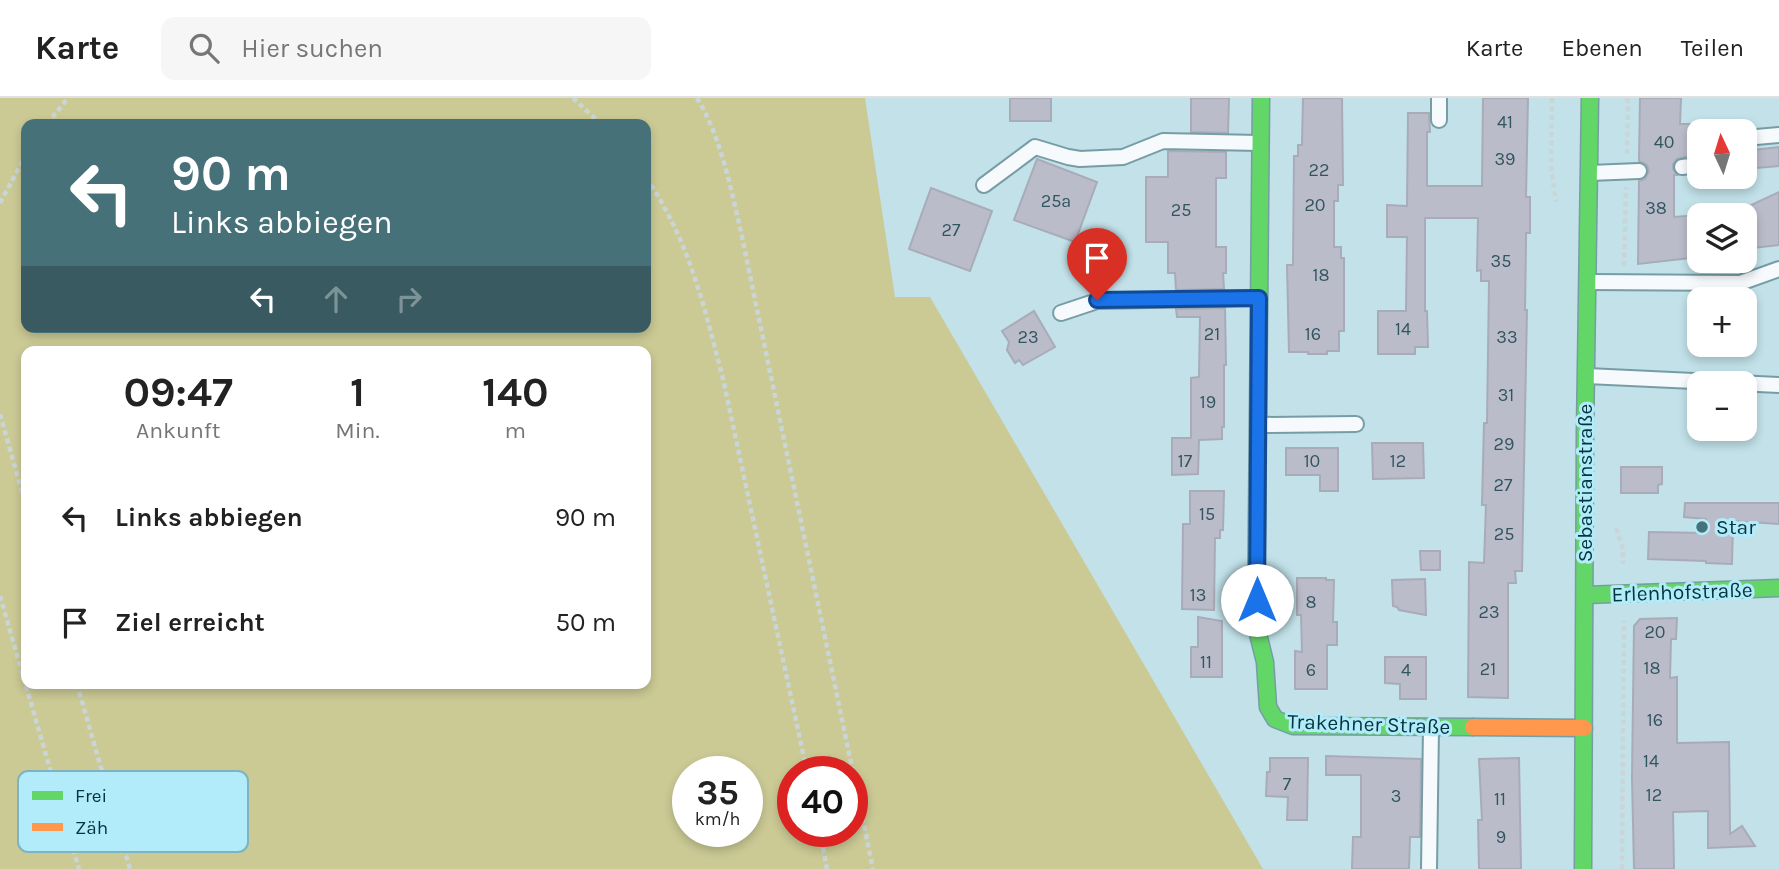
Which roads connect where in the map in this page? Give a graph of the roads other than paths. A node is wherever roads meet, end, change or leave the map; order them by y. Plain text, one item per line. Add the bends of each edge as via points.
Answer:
1 (1261, 98) edge
2 (1439, 98) edge
3 (1590, 98) edge
4 (1439, 120) dead end
5 (1779, 135) edge
6 (1757, 137) edge
7 (1260, 143) junction
8 (1687, 166) edge
9 (1682, 167) dead end
10 (1633, 172) road end
11 (1588, 173) junction
12 (984, 185) dead end
13 (1779, 269) edge
14 (1587, 282) junction
15 (1259, 298) junction
16 (1061, 313) dead end
17 (1586, 376) junction
18 (1779, 385) edge
19 (1356, 424) dead end
20 (1258, 425) junction
21 (1779, 589) edge
22 (1585, 595) junction
23 (1431, 727) junction
24 (1584, 729) junction
25 (1429, 869) edge
26 (1583, 869) edge

1 - 7 street, Trakehner Straße
2 - 4 lane
3 - 11 street, Sebastianstraße
5 - 6 lane
7 - 12 lane via 1163,141 1123,157 1080,159 1035,147
7 - 15 street, Trakehner Straße
8 - 9 lane
10 - 11 lane
11 - 14 street, Sebastianstraße
13 - 14 lane via 1740,283
14 - 17 street, Sebastianstraße
15 - 16 lane via 1097,300
15 - 20 street, Trakehner Straße
17 - 18 lane
17 - 22 street, Sebastianstraße
19 - 20 lane
20 - 23 street, Trakehner Straße via 1256,625 1271,715 1293,726
21 - 22 street, Erlenhofstraße
22 - 24 street, Sebastianstraße
23 - 24 street, Trakehner Straße
23 - 25 lane
24 - 26 street, Sebastianstraße

